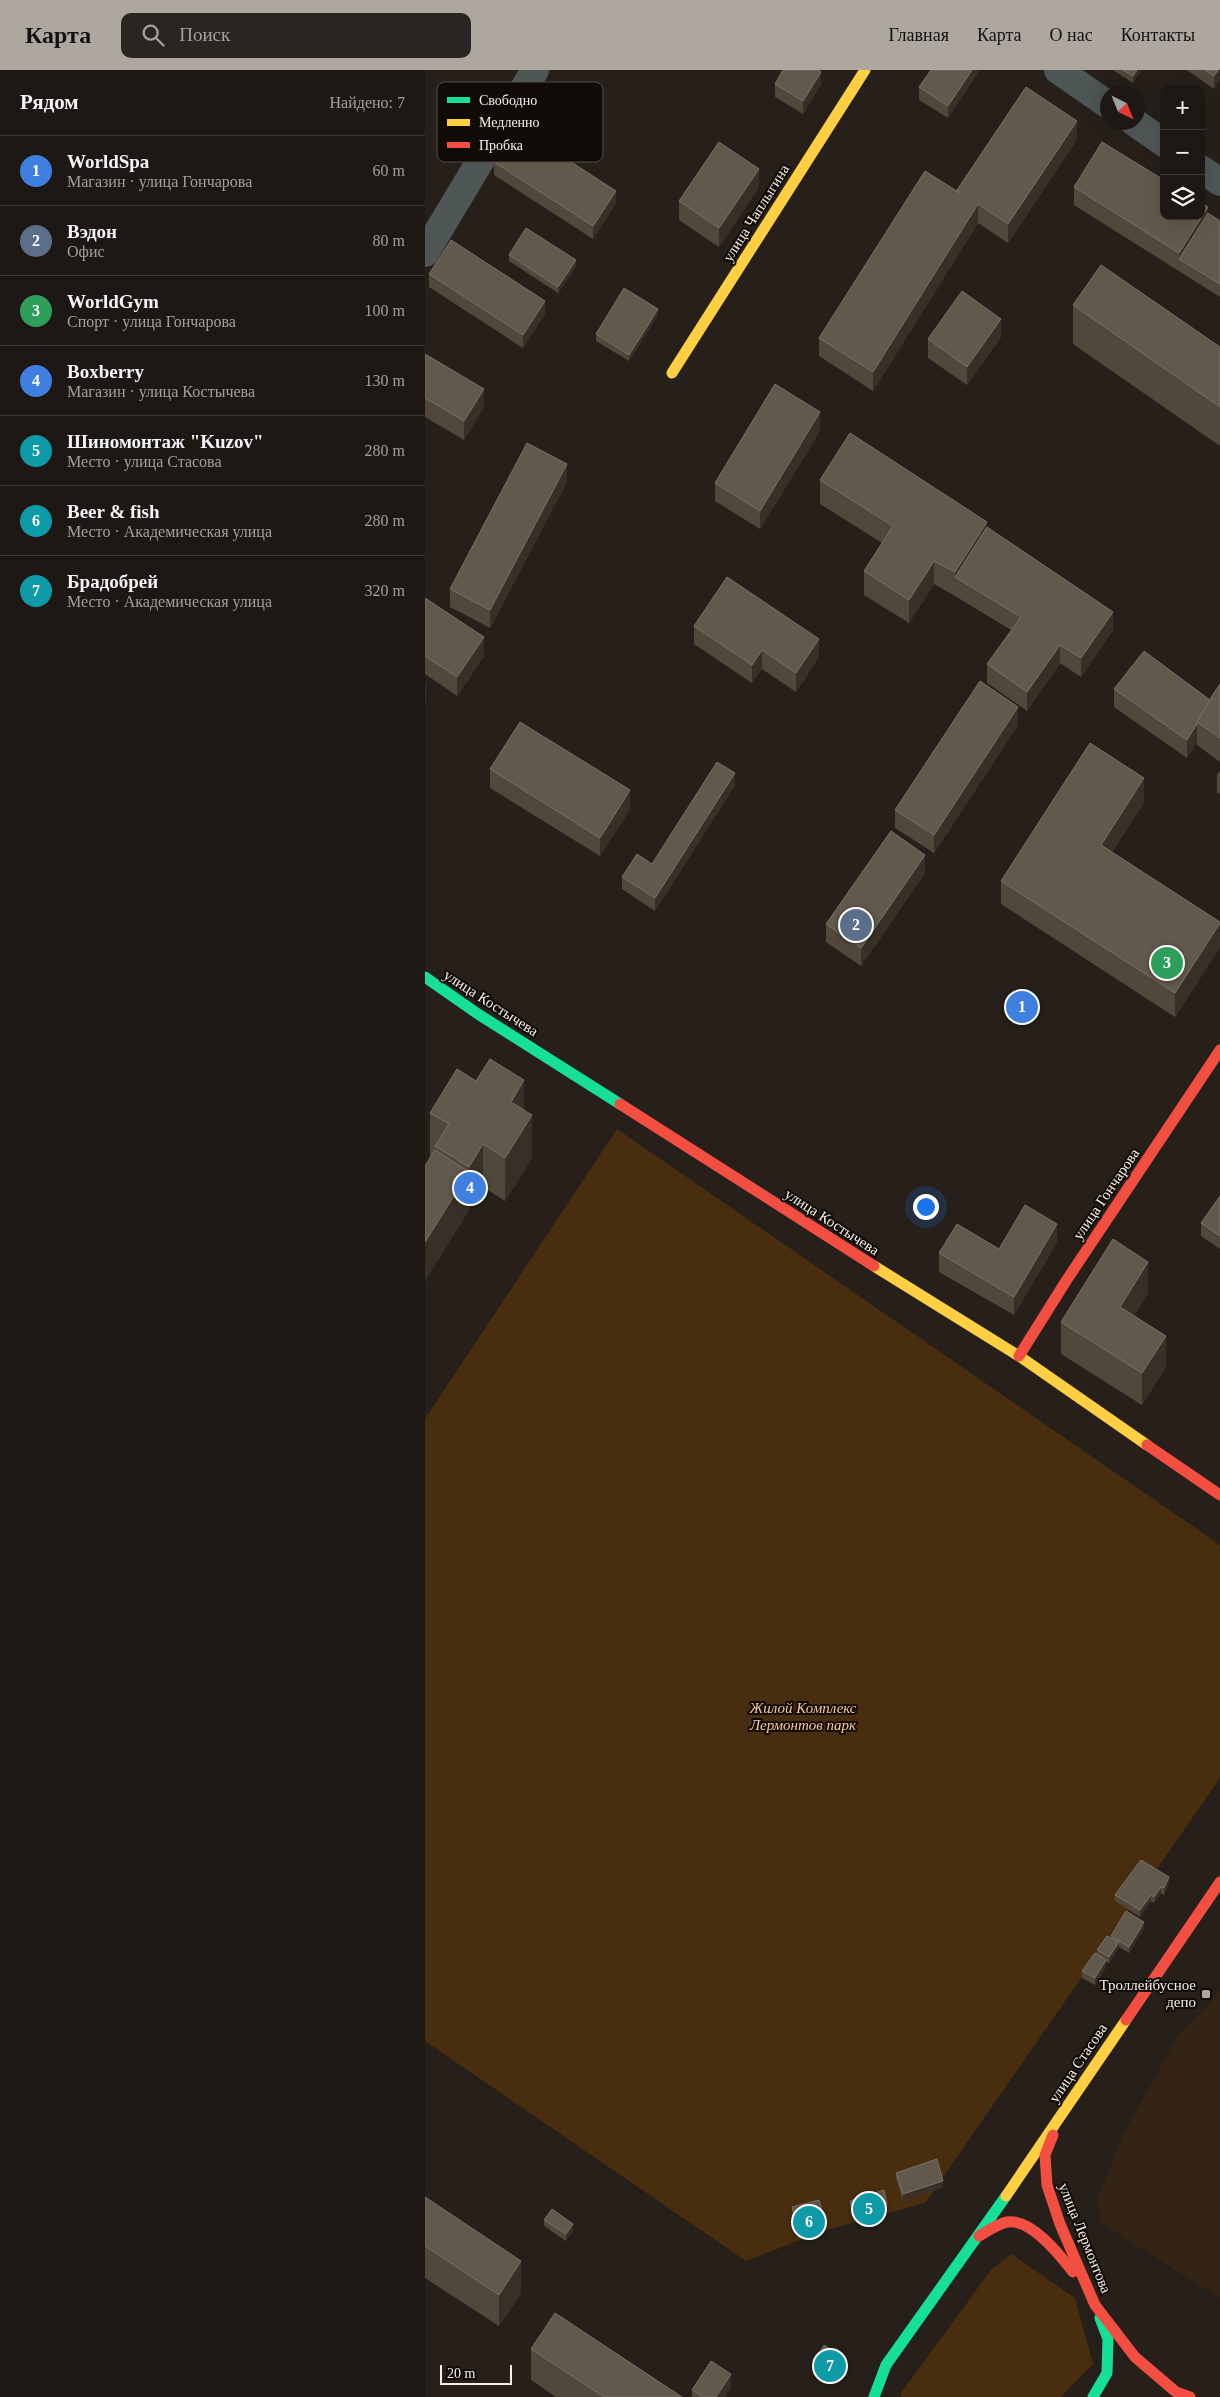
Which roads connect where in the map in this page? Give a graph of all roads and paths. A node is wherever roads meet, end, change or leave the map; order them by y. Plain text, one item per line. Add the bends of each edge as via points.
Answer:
1 (535, 70) edge
2 (865, 70) edge
3 (1058, 70) edge
4 (528, 82) edge
5 (1100, 99) edge
6 (1145, 130) edge
7 (1160, 140) edge
8 (480, 162) edge
9 (1205, 172) edge
10 (1220, 182) edge
11 (425, 253) edge
12 (672, 373) dead end
13 (425, 977) edge
14 (1220, 1050) edge
15 (1019, 1356) junction
16 (1220, 1495) edge
17 (1220, 1882) edge
18 (1063, 2112) junction
19 (979, 2236) junction
20 (1095, 2304) junction
21 (886, 2365) junction
22 (861, 2397) edge
23 (874, 2397) edge
24 (1093, 2397) edge
25 (1191, 2397) edge

1 - 4 street
2 - 12 street, улица Чаплыгина
3 - 5 street
6 - 7 street
8 - 11 street
9 - 10 street
13 - 15 street, улица Костычева via 851,1252
14 - 15 street, улица Гончарова
15 - 16 street, улица Костычева
17 - 18 street, улица Стасова
18 - 19 street, улица Стасова
18 - 20 street, улица Лермонтова via 1045,2155 1047,2185 1060,2224
19 - 20 street via 1010,2222 1029,2226 1067,2263
19 - 21 street, улица Стасова
20 - 24 street via 1108,2339 1107,2373
20 - 25 street, улица Лермонтова via 1135,2357 1176,2392
21 - 22 street
21 - 23 street

